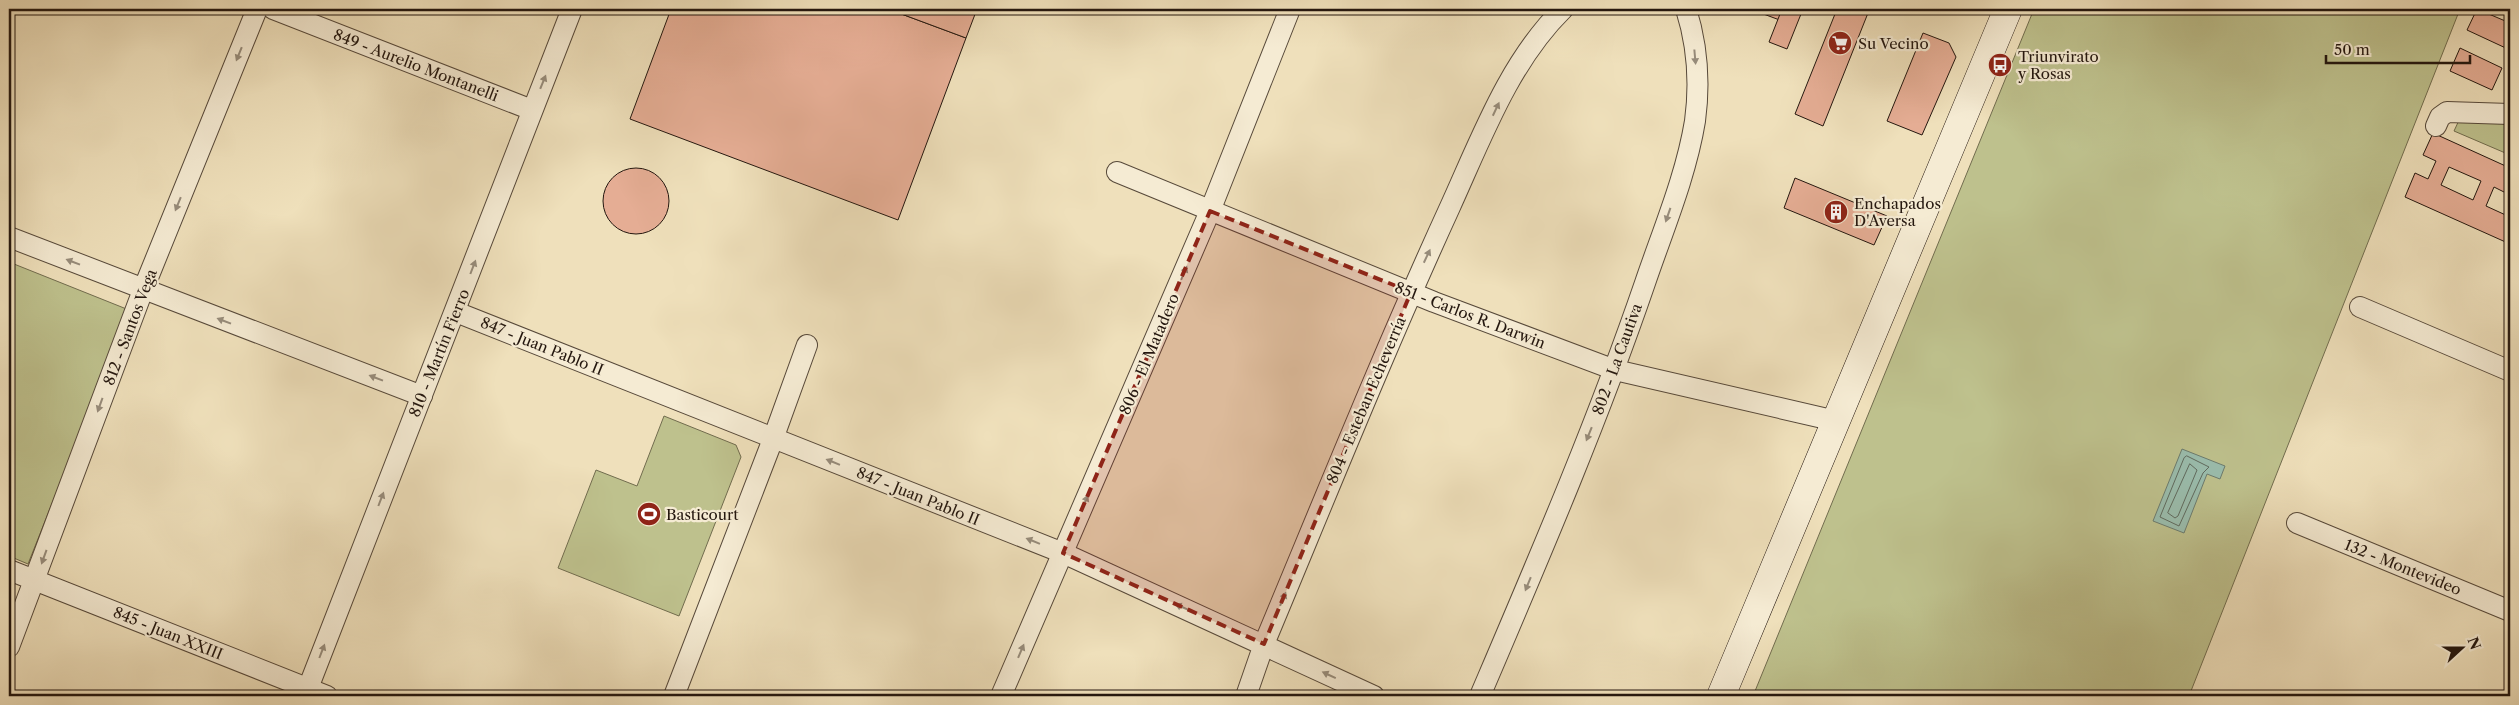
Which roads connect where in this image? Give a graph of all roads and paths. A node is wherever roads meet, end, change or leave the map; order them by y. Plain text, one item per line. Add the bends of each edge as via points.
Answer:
1 (257, 9) edge
2 (273, 9) edge
3 (572, 9) edge
4 (1290, 9) edge
5 (1563, 9) edge
6 (1686, 9) edge
7 (2008, 9) edge
8 (532, 110) junction
9 (2510, 114) edge
10 (2436, 126) dead end
11 (1117, 172) dead end
12 (1210, 211) junction
13 (9, 237) edge
14 (143, 290) junction
15 (1411, 292) junction
16 (2360, 306) dead end
17 (456, 312) junction
18 (807, 345) dead end
19 (1615, 370) junction
20 (2510, 371) edge
21 (422, 396) junction
22 (1836, 421) junction
23 (773, 439) junction
24 (2297, 523) dead end
25 (1063, 553) junction
26 (9, 570) edge
27 (35, 580) junction
28 (2510, 611) edge
29 (1264, 644) junction
30 (9, 647) edge
31 (306, 692) edge
32 (327, 696) edge
33 (674, 696) edge
34 (1001, 696) edge
35 (1246, 696) edge
36 (1374, 696) edge
37 (1480, 696) edge
38 (1721, 696) edge

1 -> 14 street, 812 - Santos Vega
2 - 8 street, 849 - Aurelio Montanelli
8 -> 3 street, 810 - Martín Fierro
4 - 12 street, 806 - El Matadero
15 -> 5 street, 804 - Esteban Echeverría via 1511,79 1540,34
6 -> 19 street, 802 - La Cautiva via 1696,67 1694,121 1680,182
7 - 22 main road
17 -> 8 street, 810 - Martín Fierro
9 - 10 street via 2447,112
11 - 12 street, 851 - Carlos R. Darwin
12 - 15 street, 851 - Carlos R. Darwin
25 -> 12 street, 806 - El Matadero
14 -> 13 street
21 -> 14 street
14 -> 27 street, 812 - Santos Vega
15 - 19 street, 851 - Carlos R. Darwin
29 -> 15 street, 804 - Esteban Echeverría
16 - 20 street
17 - 21 street, 810 - Martín Fierro
17 - 23 street, 847 - Juan Pablo II
18 - 23 street
19 - 22 street, 851 - Carlos R. Darwin
19 -> 37 street, 802 - La Cautiva
31 -> 21 street, 810 - Martín Fierro
22 - 38 main road
25 -> 23 street, 847 - Juan Pablo II
23 - 33 street
24 - 28 street, 132 - Montevideo
29 -> 25 street, 847 - Juan Pablo II
34 -> 25 street, 806 - El Matadero
26 - 27 street, 845 - Juan XXIII
27 - 30 street, 812 - Santos Vega
27 - 31 street, 845 - Juan XXIII
29 - 35 street, 804 - Esteban Echeverría
36 -> 29 street, 847 - Juan Pablo II
31 - 32 street, 845 - Juan XXIII

